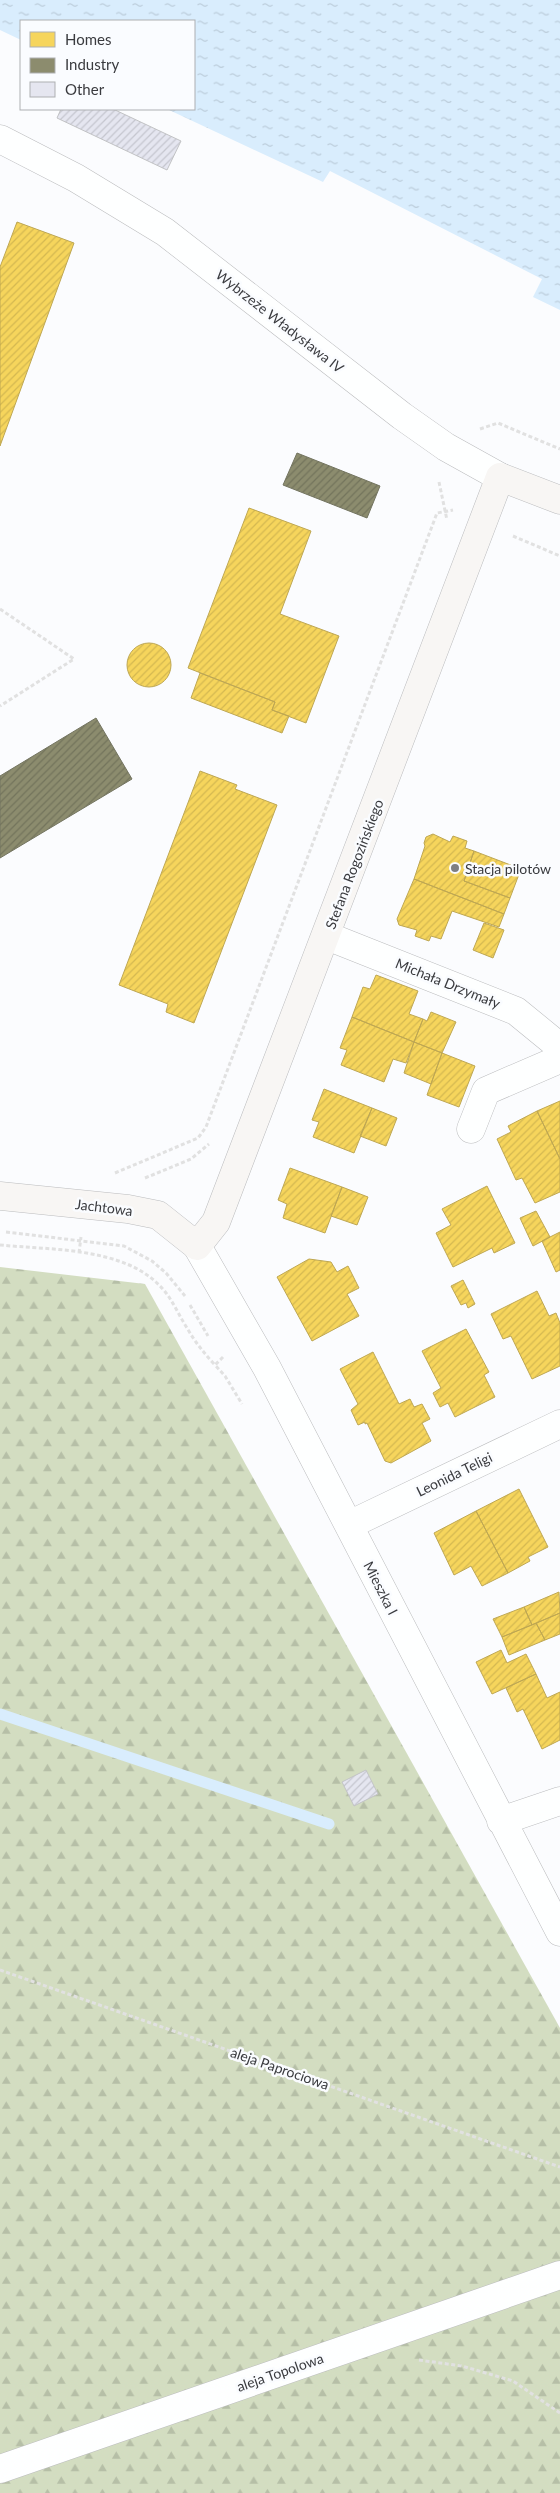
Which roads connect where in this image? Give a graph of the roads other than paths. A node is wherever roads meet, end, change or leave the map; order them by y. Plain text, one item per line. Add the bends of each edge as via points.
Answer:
1 (0, 139) edge
2 (500, 478) junction
3 (560, 500) edge
4 (327, 936) junction
5 (560, 1047) edge
6 (560, 1059) edge
7 (471, 1129) dead end
8 (0, 1196) edge
9 (197, 1246) junction
10 (560, 1424) edge
11 (348, 1525) junction
12 (560, 1801) edge
13 (502, 1821) junction
14 (560, 1932) edge
15 (560, 2275) edge
16 (0, 2469) edge

1 - 2 street, Wybrzeże Władysława IV via 76,178 165,232 402,416 446,447
2 - 3 street, Wybrzeże Władysława IV
2 - 4 street, Stefana Rogozińskiego
4 - 5 street, Michała Drzymały via 516,1011
4 - 9 street, Stefana Rogozińskiego via 216,1222
6 - 7 street via 486,1092
8 - 9 street, Jachtowa via 158,1215
9 - 11 street, Mieszka I via 267,1368
10 - 11 street, Leonida Teligi
11 - 13 street, Mieszka I
12 - 13 street
13 - 14 street, Mieszka I
15 - 16 street, aleja Topolowa

